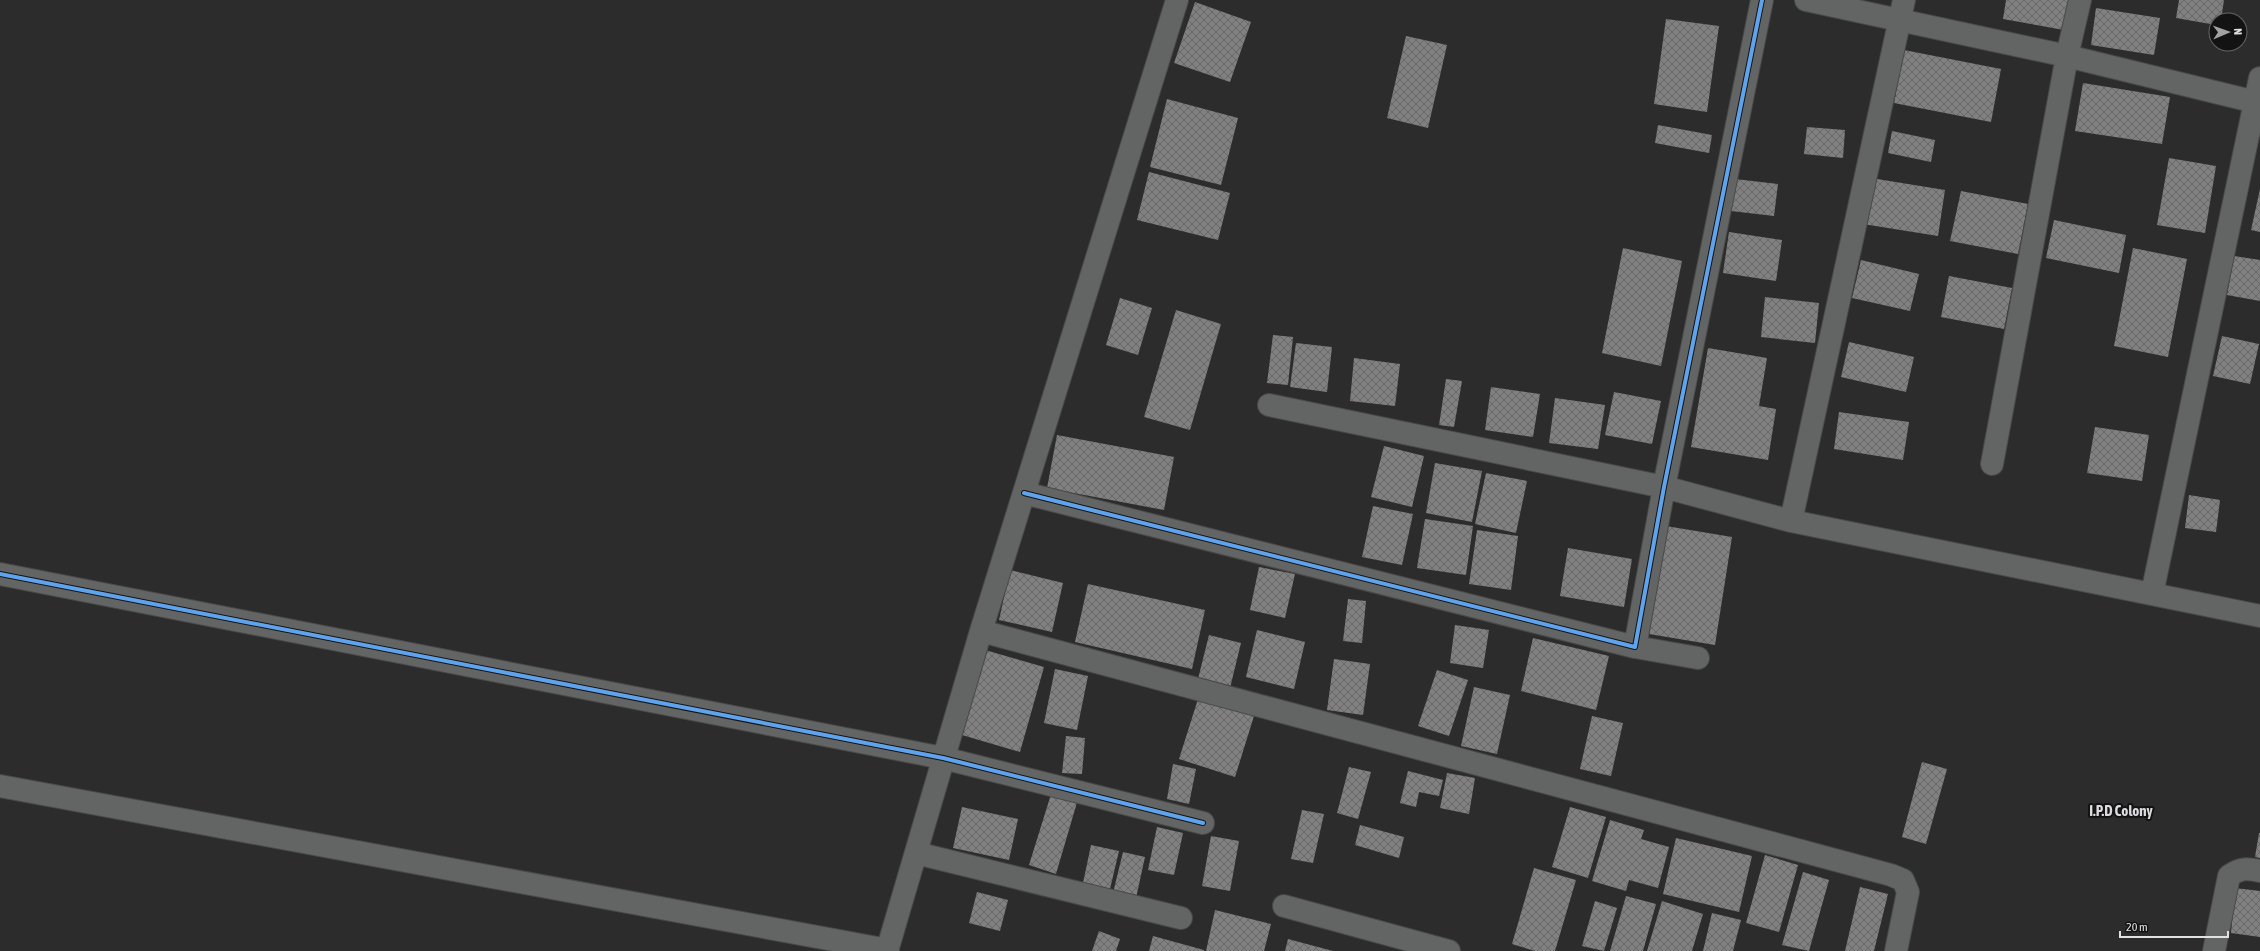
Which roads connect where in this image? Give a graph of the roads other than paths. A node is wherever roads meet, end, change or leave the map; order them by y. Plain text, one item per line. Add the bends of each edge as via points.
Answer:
1 (1177, 0) edge
2 (1762, 0) edge
3 (1806, 0) edge
4 (2080, 0) edge
5 (1902, 10) edge
6 (2067, 56) junction
7 (2260, 78) edge
8 (2258, 103) edge
9 (1269, 405) dead end
10 (1992, 464) dead end
11 (1664, 487) junction
12 (1024, 493) junction
13 (1791, 522) junction
14 (0, 574) edge
15 (2152, 594) junction
16 (2260, 616) edge
17 (981, 631) junction
18 (1635, 647) junction
19 (1698, 658) dead end
20 (943, 758) junction
21 (0, 786) edge
22 (1203, 823) dead end
23 (916, 853) junction
24 (2260, 871) edge
25 (1284, 906) dead end
26 (1182, 918) dead end
27 (888, 951) edge
28 (1449, 951) edge
29 (1896, 951) edge
30 (2214, 951) edge

1 - 12 street
2 - 11 street
3 - 5 street
4 - 6 street
5 - 6 street
5 - 13 street
6 - 8 street
6 - 10 street
7 - 8 street
8 - 15 street
9 - 11 street
11 - 13 street
11 - 18 street
12 - 17 street
12 - 18 street
13 - 15 street
14 - 20 street
15 - 16 street
17 - 20 street
17 - 29 street via 1891,875 1903,880 1908,892
18 - 19 street
20 - 22 street
20 - 23 street
21 - 27 street
23 - 26 street
23 - 27 street
24 - 30 street via 2237,870 2229,876
25 - 28 street

